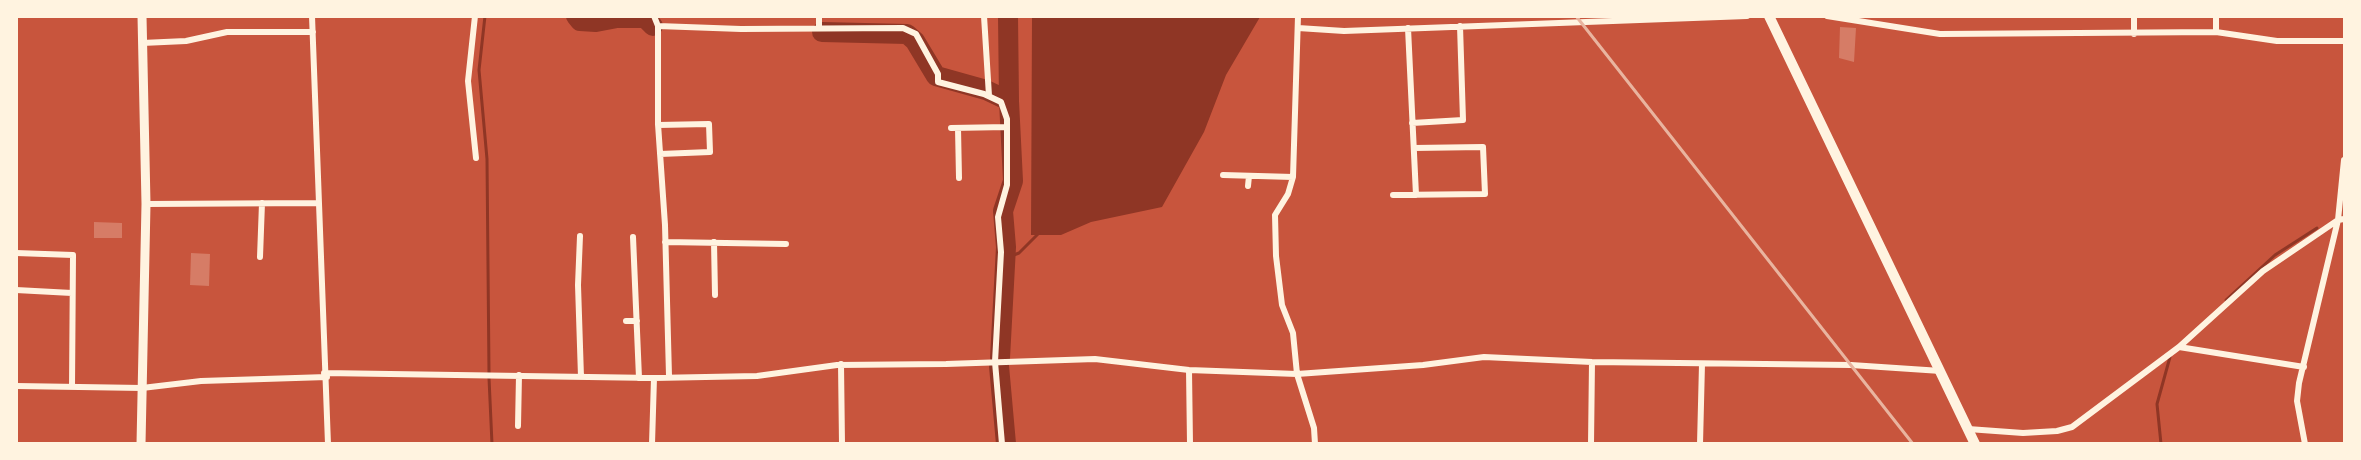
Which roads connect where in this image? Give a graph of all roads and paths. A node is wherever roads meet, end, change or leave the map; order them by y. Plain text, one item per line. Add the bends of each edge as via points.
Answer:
1 (142, 16) edge
2 (312, 16) edge
3 (475, 16) edge
4 (654, 16) edge
5 (819, 16) edge
6 (984, 16) edge
7 (1298, 16) edge
8 (1747, 16) edge
9 (1769, 16) edge
10 (1827, 16) edge
11 (1890, 16) edge
12 (2134, 16) edge
13 (2216, 16) edge
14 (1889, 25) junction
15 (658, 26) junction
16 (1460, 26) junction
17 (819, 28) junction
18 (1298, 28) junction
19 (1408, 28) junction
20 (313, 32) junction
21 (2216, 32) junction
22 (2134, 34) junction
23 (2344, 41) edge
24 (142, 43) junction
25 (989, 96) junction
26 (1412, 123) junction
27 (658, 125) junction
28 (1007, 127) junction
29 (1414, 148) junction
30 (660, 154) junction
31 (476, 158) dead end
32 (2344, 160) edge
33 (1223, 175) dead end
34 (1249, 176) junction
35 (1293, 177) junction
36 (959, 178) dead end
37 (1248, 186) dead end
38 (1392, 195) dead end
39 (1416, 195) junction
40 (262, 203) junction
41 (318, 203) junction
42 (146, 204) junction
43 (2341, 220) edge
44 (580, 236) dead end
45 (633, 237) dead end
46 (665, 242) junction
47 (714, 242) junction
48 (786, 244) dead end
49 (16, 254) edge
50 (260, 257) dead end
51 (634, 262) junction
52 (625, 263) dead end
53 (16, 290) edge
54 (72, 292) junction
55 (715, 295) dead end
56 (626, 321) dead end
57 (637, 321) junction
58 (2179, 347) junction
59 (995, 362) junction
60 (1592, 362) junction
61 (841, 364) junction
62 (1702, 364) junction
63 (2304, 367) junction
64 (1189, 370) junction
65 (1941, 371) junction
66 (1297, 374) junction
67 (325, 375) junction
68 (519, 375) junction
69 (669, 376) junction
70 (581, 377) junction
71 (639, 378) junction
72 (654, 378) junction
73 (16, 386) edge
74 (72, 387) junction
75 (142, 388) junction
76 (518, 426) dead end
77 (1967, 429) junction
78 (141, 444) edge
79 (328, 444) edge
80 (652, 444) edge
81 (842, 444) edge
82 (1002, 444) edge
83 (1190, 444) edge
84 (1315, 444) edge
85 (1591, 444) edge
86 (1700, 444) edge
87 (1974, 444) edge
88 (2304, 444) edge

1 - 24 main road
2 - 20 street
3 - 31 street via 468,81
4 - 15 street
5 - 17 street
6 - 25 street
7 - 18 street
8 - 16 street
9 - 65 main road
10 - 14 street
11 - 14 street
12 - 22 street
13 - 21 street
14 - 22 street via 1940,34
15 - 17 street
15 - 27 street
16 - 19 street
16 - 26 street via 1462,120
17 - 25 street via 903,28 916,34 938,74 938,82
18 - 19 street
18 - 35 street
19 - 26 street
20 - 24 street via 227,32 186,41
20 - 41 street
21 - 22 street
21 - 23 street via 2277,41
24 - 42 main road
25 - 28 street via 1001,102
26 - 29 street
27 - 30 street
27 - 30 street via 709,124 710,152
28 - 36 street via 954,128
28 - 59 street via 1006,185 998,217 1001,252
29 - 39 street
29 - 39 street via 1483,147 1485,194
30 - 46 street
32 - 43 street
33 - 34 street
34 - 35 street
34 - 37 street
35 - 66 street via 1275,215 1282,305 1293,333
38 - 39 street
40 - 41 street
40 - 42 street
40 - 50 street
41 - 67 street
42 - 75 main road
43 - 58 street via 2264,271
43 - 63 street
44 - 70 street
45 - 51 street
46 - 47 street
46 - 69 street
47 - 48 street
47 - 55 street
49 - 54 street via 73,255
51 - 52 street
51 - 57 street
53 - 54 street
54 - 74 street
56 - 57 street
57 - 71 street
58 - 63 street
58 - 77 street via 2072,427 2023,433
59 - 61 street
59 - 64 street via 1095,359
59 - 82 street
60 - 62 street
60 - 66 street via 1484,357
60 - 85 street
61 - 69 street via 757,376
61 - 81 street
62 - 65 street via 1851,365
62 - 86 street
63 - 88 street via 2297,401
64 - 66 street
64 - 83 street
65 - 77 main road
66 - 84 street via 1314,428
67 - 68 street
67 - 75 street
67 - 79 street
68 - 70 street
68 - 76 street
69 - 72 street
70 - 71 street
71 - 72 street
72 - 80 street
73 - 74 street
74 - 75 street
75 - 78 main road
77 - 87 main road

